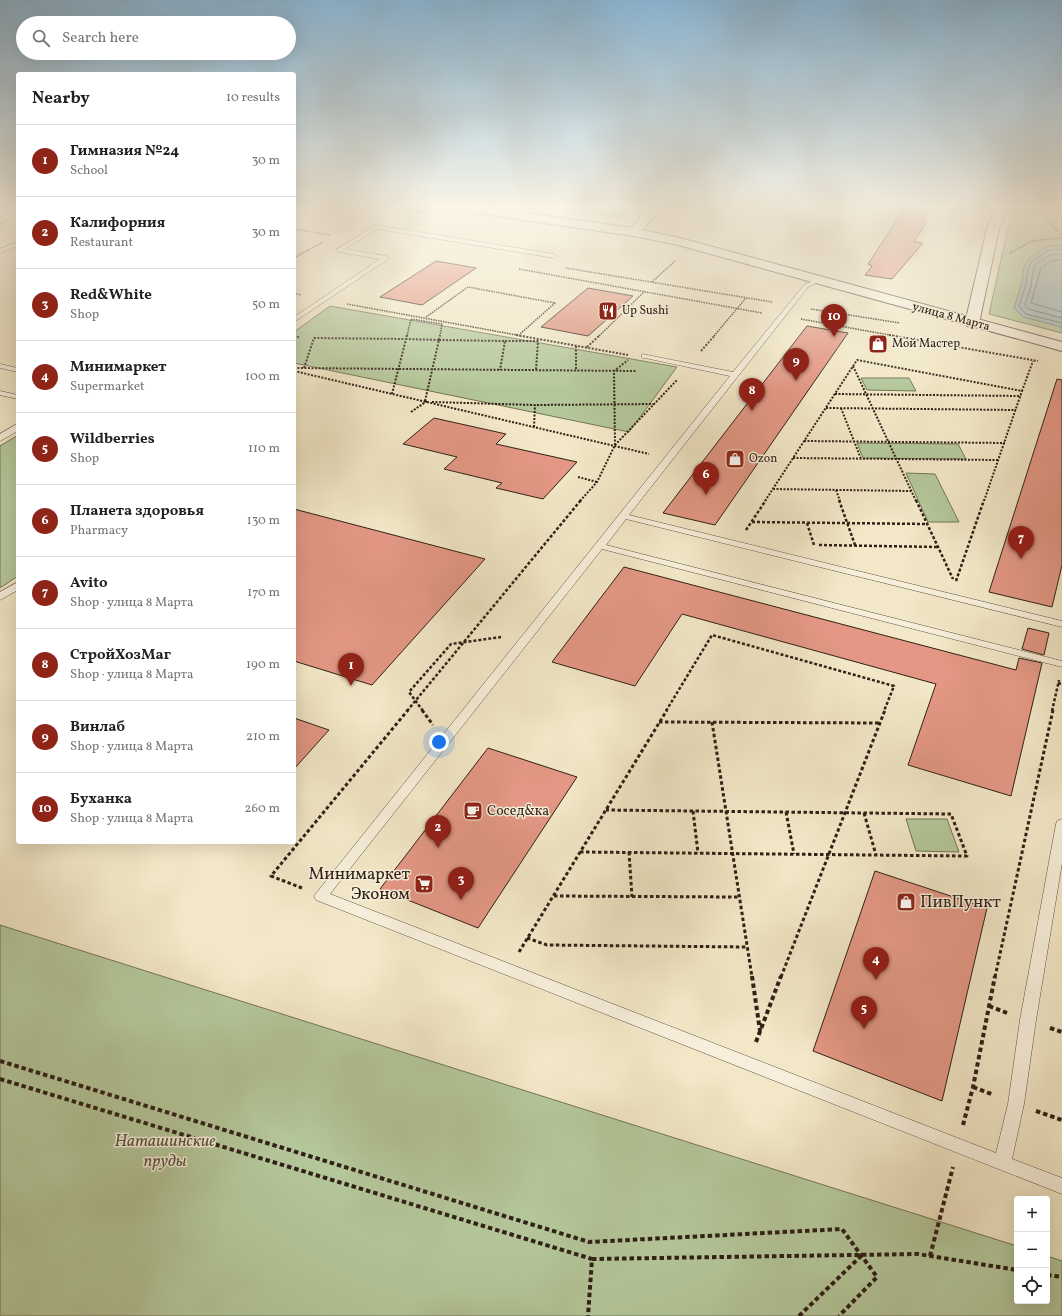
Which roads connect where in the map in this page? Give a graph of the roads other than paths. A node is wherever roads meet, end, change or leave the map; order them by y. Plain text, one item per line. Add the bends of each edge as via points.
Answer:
1 (374, 266) edge
2 (769, 266) edge
3 (985, 266) edge
4 (819, 280) junction
5 (296, 319) edge
6 (972, 323) junction
7 (1062, 347) edge
8 (645, 356) dead end
9 (0, 366) edge
10 (16, 370) edge
11 (736, 375) junction
12 (0, 393) edge
13 (16, 397) edge
14 (16, 428) edge
15 (0, 438) edge
16 (624, 516) junction
17 (600, 546) junction
18 (16, 586) edge
19 (0, 597) edge
20 (1062, 624) edge
21 (1062, 664) edge
22 (1062, 824) edge
23 (1002, 1163) junction
24 (1062, 1186) edge

1 - 5 lane
2 - 4 street, улица 8 Марта
3 - 6 street
4 - 6 street, улица 8 Марта
4 - 11 lane via 806,286
6 - 7 street, улица 8 Марта
8 - 11 lane
9 - 10 lane
11 - 16 lane
12 - 13 lane
14 - 15 lane
16 - 17 lane
16 - 20 lane
17 - 21 lane
17 - 23 lane via 321,896
18 - 19 lane
22 - 23 lane via 1016,1104
23 - 24 lane

